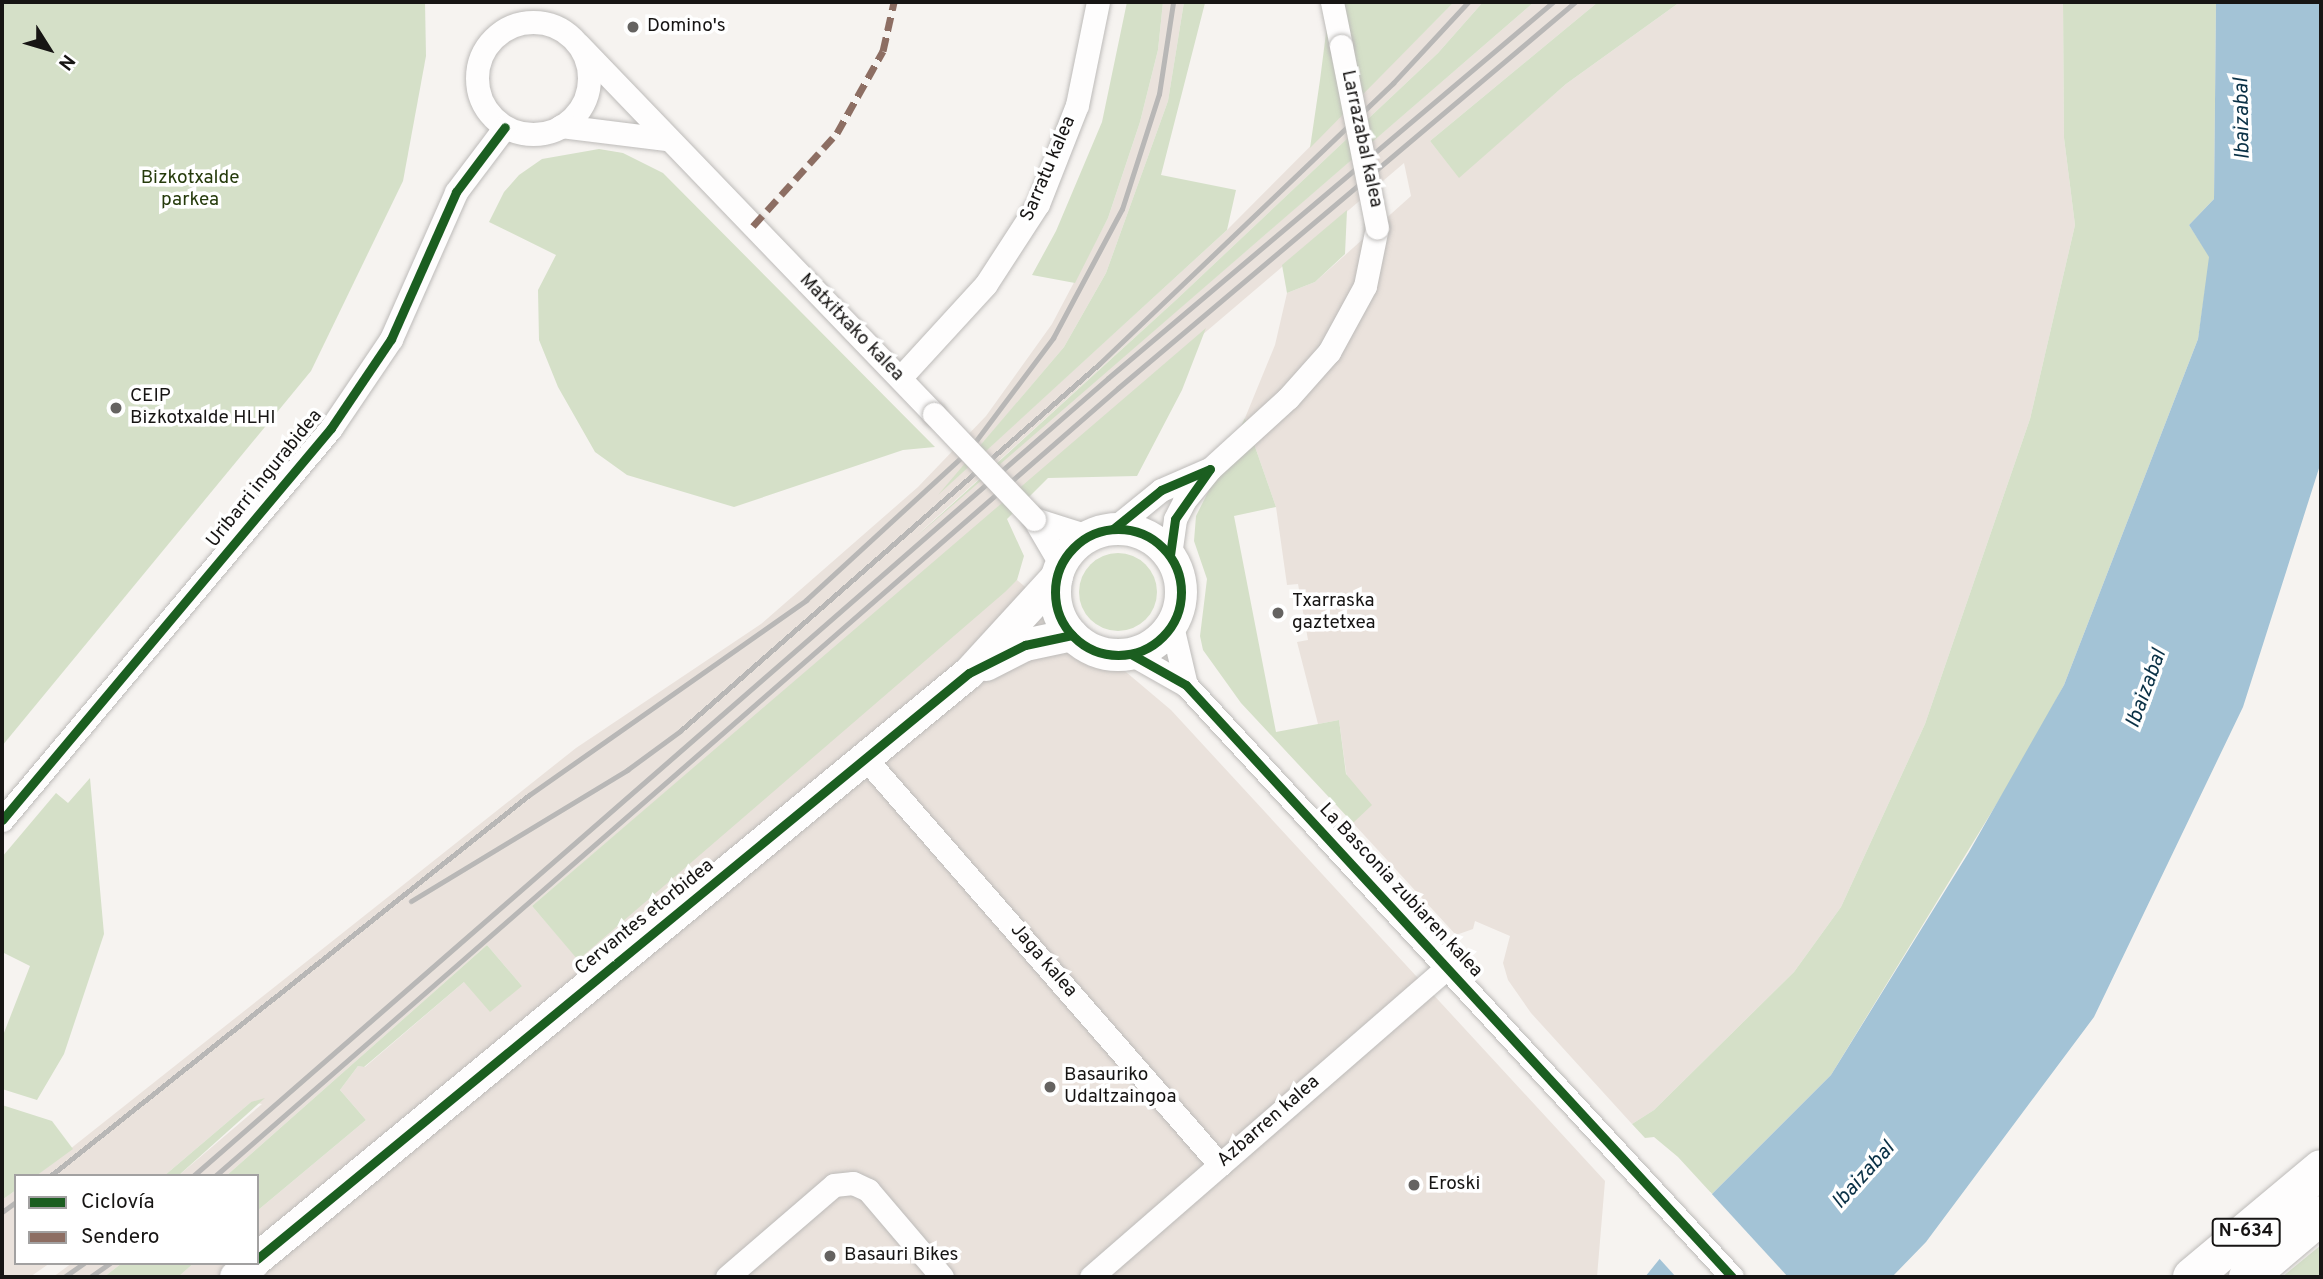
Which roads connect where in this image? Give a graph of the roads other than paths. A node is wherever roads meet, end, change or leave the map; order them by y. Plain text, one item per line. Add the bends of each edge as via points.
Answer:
1 (1098, 2) edge
2 (1332, 2) edge
3 (508, 13) edge
4 (579, 46) junction
5 (561, 126) junction
6 (505, 127) junction
7 (666, 139) junction
8 (900, 378) junction
9 (1210, 469) junction
10 (1034, 519) junction
11 (1100, 533) junction
12 (1170, 555) junction
13 (1059, 571) junction
14 (1171, 626) junction
15 (1072, 635) junction
16 (1130, 654) junction
17 (969, 673) junction
18 (1186, 685) junction
19 (865, 758) junction
20 (2, 820) edge
21 (1447, 967) junction
22 (1220, 1164) junction
23 (2314, 1190) edge
24 (259, 1257) edge
25 (251, 1265) edge
26 (236, 1277) edge
27 (727, 1277) edge
28 (942, 1277) edge
29 (1091, 1277) edge
30 (1732, 1277) edge
31 (2161, 1277) edge
32 (2192, 1277) edge
33 (2248, 1277) edge

1 - 8 street, Sarratu kalea via 1077,105 1038,204 986,284
2 - 9 street, Larrazabal kalea, bridge via 1377,227 1365,286 1329,352
3 - 4 street via 546,23
3 - 6 street via 485,48 476,77 484,106
4 - 5 street via 589,74 588,90 573,116
4 - 7 street, Matxitxako kalea
5 - 6 street via 533,134
5 - 7 street
6 - 20 street, Uribarri ingurabidea via 456,192 391,339 331,428
7 - 8 street, Matxitxako kalea
8 - 10 street, Matxitxako kalea, bridge
9 - 11 street via 1161,490
9 - 12 street via 1175,519
10 - 11 street, Matxitxako kalea
10 - 13 street, Matxitxako kalea
11 - 12 street via 1135,531 1155,540
11 - 13 street
12 - 14 street via 1182,590
13 - 15 street via 1055,598
13 - 17 street, Cervantes etorbidea
14 - 16 street via 1154,644
14 - 18 street, La Basconia zubiaren kalea
15 - 16 street via 1088,648 1109,655
15 - 17 street, Cervantes etorbidea via 1025,645
16 - 18 street, La Basconia zubiaren kalea
17 - 19 street, Cervantes etorbidea
18 - 21 street, La Basconia zubiaren kalea
19 - 22 street, Jaga kalea
19 - 24 street, Cervantes etorbidea
21 - 22 street, Azbarren kalea
21 - 30 street, La Basconia zubiaren kalea
22 - 29 street, Azbarren kalea
23 - 31 highway via 2233,1216
23 - 32 highway, N-634
23 - 33 highway, N-634
25 - 26 street
27 - 28 street via 834,1185 853,1183 868,1190

